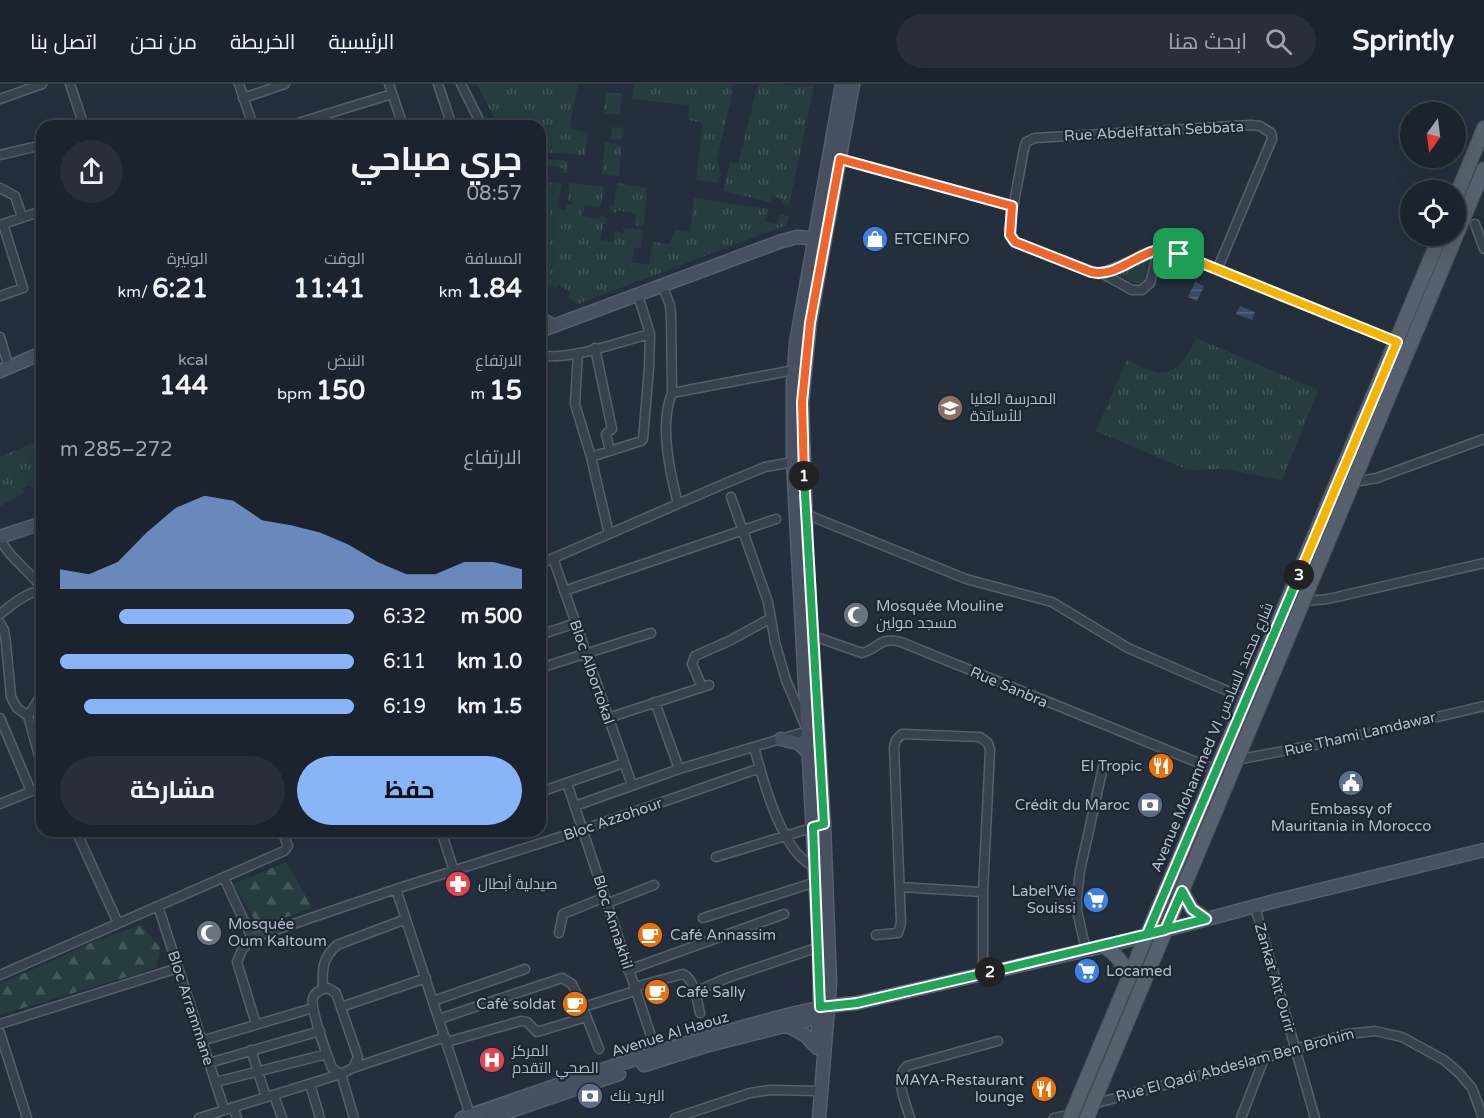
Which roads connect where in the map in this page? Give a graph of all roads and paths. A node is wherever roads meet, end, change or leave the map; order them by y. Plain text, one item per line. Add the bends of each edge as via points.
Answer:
1 (42, 84) edge
2 (70, 84) edge
3 (239, 84) edge
4 (285, 84) edge
5 (389, 84) edge
6 (438, 84) edge
7 (461, 84) edge
8 (842, 84) edge
9 (853, 84) edge
10 (392, 94) junction
11 (243, 98) junction
12 (0, 99) edge
13 (82, 120) edge
14 (251, 120) edge
15 (308, 120) edge
16 (401, 120) edge
17 (450, 120) edge
18 (479, 120) edge
19 (1484, 128) edge
20 (36, 147) edge
21 (0, 155) edge
22 (835, 158) junction
23 (1484, 170) edge
24 (1463, 180) edge
25 (0, 188) edge
26 (1012, 206) junction
27 (36, 213) edge
28 (22, 217) junction
29 (1474, 223) edge
30 (2, 224) edge
31 (820, 239) junction
32 (1436, 246) edge
33 (1160, 249) junction
34 (1484, 249) edge
35 (1217, 270) junction
36 (1103, 274) junction
37 (662, 285) junction
38 (638, 295) junction
39 (0, 296) edge
40 (546, 321) edge
41 (554, 326) junction
42 (546, 329) edge
43 (650, 334) junction
44 (0, 337) edge
45 (1397, 342) junction
46 (595, 348) junction
47 (578, 353) junction
48 (36, 356) edge
49 (546, 356) edge
50 (4, 369) edge
51 (794, 370) junction
52 (672, 393) junction
53 (1484, 439) edge
54 (610, 451) junction
55 (591, 457) junction
56 (798, 461) junction
57 (1354, 482) junction
58 (731, 496) dead end
59 (678, 504) junction
60 (801, 512) junction
61 (776, 519) dead end
62 (36, 525) edge
63 (744, 529) junction
64 (609, 534) junction
65 (0, 538) edge
66 (553, 558) junction
67 (546, 561) edge
68 (1484, 563) edge
69 (36, 582) edge
70 (36, 590) edge
71 (564, 591) junction
72 (1305, 601) junction
73 (0, 614) edge
74 (771, 618) junction
75 (576, 623) junction
76 (0, 624) edge
77 (546, 633) edge
78 (651, 633) dead end
79 (808, 636) junction
80 (588, 655) junction
81 (546, 666) edge
82 (0, 689) edge
83 (10, 690) junction
84 (1246, 699) junction
85 (655, 702) junction
86 (36, 703) edge
87 (1484, 706) edge
88 (28, 716) junction
89 (0, 718) edge
90 (608, 718) junction
91 (813, 730) junction
92 (781, 739) junction
93 (36, 745) edge
94 (753, 747) junction
95 (809, 753) junction
96 (1236, 760) junction
97 (624, 763) junction
98 (1103, 767) dead end
99 (760, 768) junction
100 (678, 769) junction
101 (1216, 770) junction
102 (567, 783) junction
103 (632, 785) junction
104 (36, 789) edge
105 (546, 790) edge
106 (31, 791) junction
107 (0, 804) edge
108 (575, 806) junction
109 (819, 825) junction
110 (582, 830) junction
111 (786, 835) junction
112 (79, 837) edge
113 (284, 837) edge
114 (443, 837) edge
115 (1484, 850) edge
116 (716, 857) dead end
117 (821, 866) junction
118 (454, 871) junction
119 (224, 878) junction
120 (816, 882) junction
121 (654, 885) dead end
122 (900, 887) junction
123 (396, 889) junction
124 (1182, 891) junction
125 (983, 892) junction
126 (607, 900) junction
127 (158, 906) junction
128 (1255, 907) junction
129 (784, 914) dead end
130 (702, 918) dead end
131 (406, 919) junction
132 (1206, 919) junction
133 (118, 923) junction
134 (1165, 930) junction
135 (559, 933) dead end
136 (1147, 934) junction
137 (876, 935) dead end
138 (252, 938) junction
139 (1103, 946) junction
140 (819, 947) junction
141 (1086, 950) junction
142 (178, 968) junction
143 (525, 969) dead end
144 (628, 970) junction
145 (983, 974) junction
146 (0, 975) edge
147 (426, 978) junction
148 (1128, 978) junction
149 (323, 989) junction
150 (634, 989) junction
151 (694, 992) junction
152 (433, 1001) junction
153 (582, 1007) junction
154 (313, 1008) junction
155 (340, 1008) junction
156 (824, 1011) junction
157 (700, 1013) dead end
158 (586, 1017) junction
159 (439, 1019) junction
160 (0, 1024) edge
161 (256, 1024) junction
162 (786, 1025) junction
163 (320, 1031) junction
164 (0, 1033) edge
165 (446, 1040) junction
166 (201, 1041) junction
167 (998, 1041) dead end
168 (816, 1048) junction
169 (1295, 1048) junction
170 (599, 1049) dead end
171 (251, 1050) junction
172 (327, 1054) junction
173 (658, 1056) junction
174 (1266, 1056) junction
175 (209, 1063) junction
176 (353, 1068) junction
177 (258, 1072) junction
178 (341, 1074) junction
179 (216, 1082) junction
180 (310, 1084) junction
181 (818, 1091) junction
182 (270, 1096) junction
183 (1093, 1104) junction
184 (229, 1108) junction
185 (1071, 1116) edge
186 (468, 1117) edge
187 (27, 1118) edge
188 (199, 1118) edge
189 (237, 1118) edge
190 (282, 1118) edge
191 (321, 1118) edge
192 (354, 1118) edge
193 (490, 1118) edge
194 (675, 1118) edge
195 (813, 1118) edge
196 (819, 1118) edge
197 (910, 1118) edge
198 (1054, 1118) edge
199 (1087, 1118) edge
200 (1241, 1118) edge
201 (1315, 1118) edge
202 (1483, 1118) edge

1 - 12 street
2 - 13 street
3 - 11 street
4 - 11 street
5 - 10 street
6 - 17 street
7 - 18 street
8 - 22 main road
9 - 22 main road
10 - 15 street
10 - 16 street
11 - 14 street
19 - 24 main road
20 - 21 street
22 - 26 street
22 - 31 main road
23 - 29 main road, Avenue Mohammed VI شارع محمد السادس
25 - 28 street via 15,196
26 - 35 street, Rue Abdelfattah Sebbata via 1024,149 1030,139 1260,126 1271,133 1272,139
26 - 36 street, Rue Abdelfattah Sebbata via 1010,235 1015,242
27 - 28 street
28 - 30 street
29 - 34 street
29 - 57 main road, Avenue Mohammed VI شارع محمد السادس
30 - 39 street via 23,288
31 - 37 main road via 797,237 779,242
31 - 51 main road via 799,326
31 - 56 main road
32 - 45 main road, Avenue Mohammed VI شارع محمد السادس
33 - 35 street
33 - 36 street
33 - 36 street via 1150,283 1142,290 1132,290
35 - 45 street
37 - 38 main road
37 - 52 street via 671,315
38 - 41 main road
38 - 43 street
40 - 41 main road
41 - 42 main road
43 - 46 street
43 - 54 street via 643,439
44 - 50 street
45 - 84 main road, Avenue Mohammed VI شارع محمد السادس
46 - 47 street
46 - 54 street via 612,429 606,434
47 - 49 street
47 - 55 street via 575,404
48 - 50 main road
51 - 52 street
51 - 56 main road
52 - 59 street via 667,452
53 - 57 street via 1377,478
54 - 55 street
55 - 64 street
56 - 59 street via 765,467
56 - 60 main road
57 - 72 main road, Avenue Mohammed VI شارع محمد السادس
58 - 63 street
59 - 64 street
60 - 79 main road
60 - 84 street via 966,579 1052,602 1128,648
61 - 63 street
62 - 65 main road
63 - 71 street
63 - 74 street
64 - 66 street
65 - 69 street
66 - 67 street
66 - 71 street, Bloc Albortokal
68 - 72 street
70 - 73 street
71 - 75 street, Bloc Albortokal
72 - 96 main road, Avenue Mohammed VI شارع محمد السادس
74 - 85 street via 695,656 692,664 705,686
74 - 91 street via 786,680
75 - 77 street
75 - 80 street, Bloc Albortokal
76 - 83 street via 5,636
78 - 80 street
79 - 91 main road
79 - 101 street, Rue Sanbra via 862,653 884,640 901,642
80 - 81 street
80 - 90 street, Bloc Albortokal
82 - 83 street
83 - 88 street via 17,708
84 - 101 main road, Avenue Mohammed VI شارع محمد السادس
85 - 90 street
85 - 100 street
86 - 88 street
87 - 96 street, Rue Thami Lamdawar
88 - 93 street
89 - 106 street
90 - 97 street, Bloc Albortokal
91 - 92 street, Bloc Azzohour
91 - 95 main road
91 - 109 main road
92 - 94 street, Bloc Azzohour
92 - 95 main road via 798,743
94 - 99 street
94 - 100 street, Bloc Azzohour
95 - 109 main road
96 - 124 main road, Avenue Mohammed VI شارع محمد السادس
97 - 102 street
97 - 103 street, Bloc Albortokal
98 - 141 street via 1077,896
99 - 110 street, Bloc Azzohour
99 - 111 street
100 - 103 street, Bloc Azzohour
101 - 136 main road, Avenue Mohammed VI شارع محمد السادس
102 - 105 street
102 - 108 street, Bloc Annakhil
103 - 108 street, Bloc Azzohour
104 - 106 street
106 - 107 street
108 - 110 street, Bloc Annakhil
109 - 111 street
109 - 117 main road
110 - 118 street, Bloc Azzohour
110 - 126 street, Bloc Annakhil
111 - 116 street
111 - 117 street via 804,861
112 - 133 street
113 - 119 street via 288,846 284,851
114 - 118 street
115 - 128 main road, Avenue Al Haouz
117 - 120 main road
117 - 156 main road via 830,983
118 - 123 street, Bloc Azzohour
119 - 127 street
119 - 138 street
120 - 130 street
120 - 140 main road
121 - 126 street
122 - 125 street
122 - 125 street via 896,740 902,734 980,737 990,750
122 - 137 street via 901,929 894,934
123 - 131 street
123 - 138 street, Bloc Azzohour
124 - 132 main road via 1192,909
124 - 134 main road, Avenue Mohammed VI شارع محمد السادس
125 - 145 street
126 - 135 street via 563,914
126 - 144 street, Bloc Annakhil
127 - 133 street
127 - 142 street, Bloc Arrammane
128 - 132 main road, Avenue Al Haouz
128 - 169 street, Zankat Aït Ourir
129 - 144 street
131 - 147 street
131 - 149 street via 337,945 323,964
132 - 134 main road, Avenue Al Haouz
133 - 146 street
134 - 136 main road, Avenue Al Haouz
134 - 183 main road, Avenue Mohammed VI شارع محمد السادس
136 - 139 main road, Avenue Al Haouz
136 - 148 main road, Avenue Mohammed VI شارع محمد السادس
138 - 161 street via 237,962
139 - 141 main road, Avenue Al Haouz
139 - 148 main road via 1118,957
140 - 151 street
140 - 156 main road
141 - 145 main road, Avenue Al Haouz
142 - 160 street
142 - 166 street, Bloc Arrammane
143 - 152 street
144 - 150 street, Bloc Annakhil
145 - 156 main road, Avenue Al Haouz
147 - 152 street
147 - 155 street
148 - 185 main road, Avenue Mohammed VI شارع محمد السادس
149 - 154 street via 313,996
149 - 155 street via 336,993
150 - 151 street via 683,974 688,976
150 - 153 street
150 - 173 street, Bloc Annakhil
151 - 157 street
152 - 159 street
153 - 158 street
153 - 159 street via 572,984 562,978
154 - 161 street
154 - 163 street
155 - 176 street via 358,1058
156 - 162 main road, Avenue Al Haouz
156 - 168 main road
156 - 173 main road, Avenue Al Haouz via 703,1038
156 - 181 main road
158 - 165 street via 537,1032 520,1021
158 - 170 street
159 - 165 street
161 - 166 street
162 - 168 main road via 805,1035
162 - 173 main road, Avenue Al Haouz
163 - 171 street
163 - 172 street
164 - 187 street
165 - 176 street
165 - 186 street
166 - 175 street, Bloc Arrammane
167 - 197 street via 902,1070 899,1080
168 - 181 main road
169 - 174 street, Rue El Qadi Abdeslam Ben Brohim
169 - 201 street, Zankat Aït Ourir
169 - 202 street, Rue El Qadi Abdeslam Ben Brohim via 1364,1031 1402,1038 1460,1073 1472,1088
171 - 175 street
171 - 177 street
172 - 177 street
172 - 178 street via 332,1068
173 - 186 main road, Avenue Al Haouz
173 - 193 main road, Avenue Al Haouz
174 - 183 street, Rue El Qadi Abdeslam Ben Brohim
174 - 200 street
175 - 179 street, Bloc Arrammane
176 - 178 street
177 - 179 street
177 - 182 street
178 - 180 street
178 - 192 street
179 - 184 street, Bloc Arrammane
180 - 182 street
180 - 191 street
181 - 194 street via 750,1093
181 - 195 main road
181 - 196 main road
182 - 184 street
182 - 190 street
183 - 199 main road, Avenue Mohammed VI شارع محمد السادس
184 - 188 street
184 - 189 street, Bloc Arrammane
185 - 198 street

